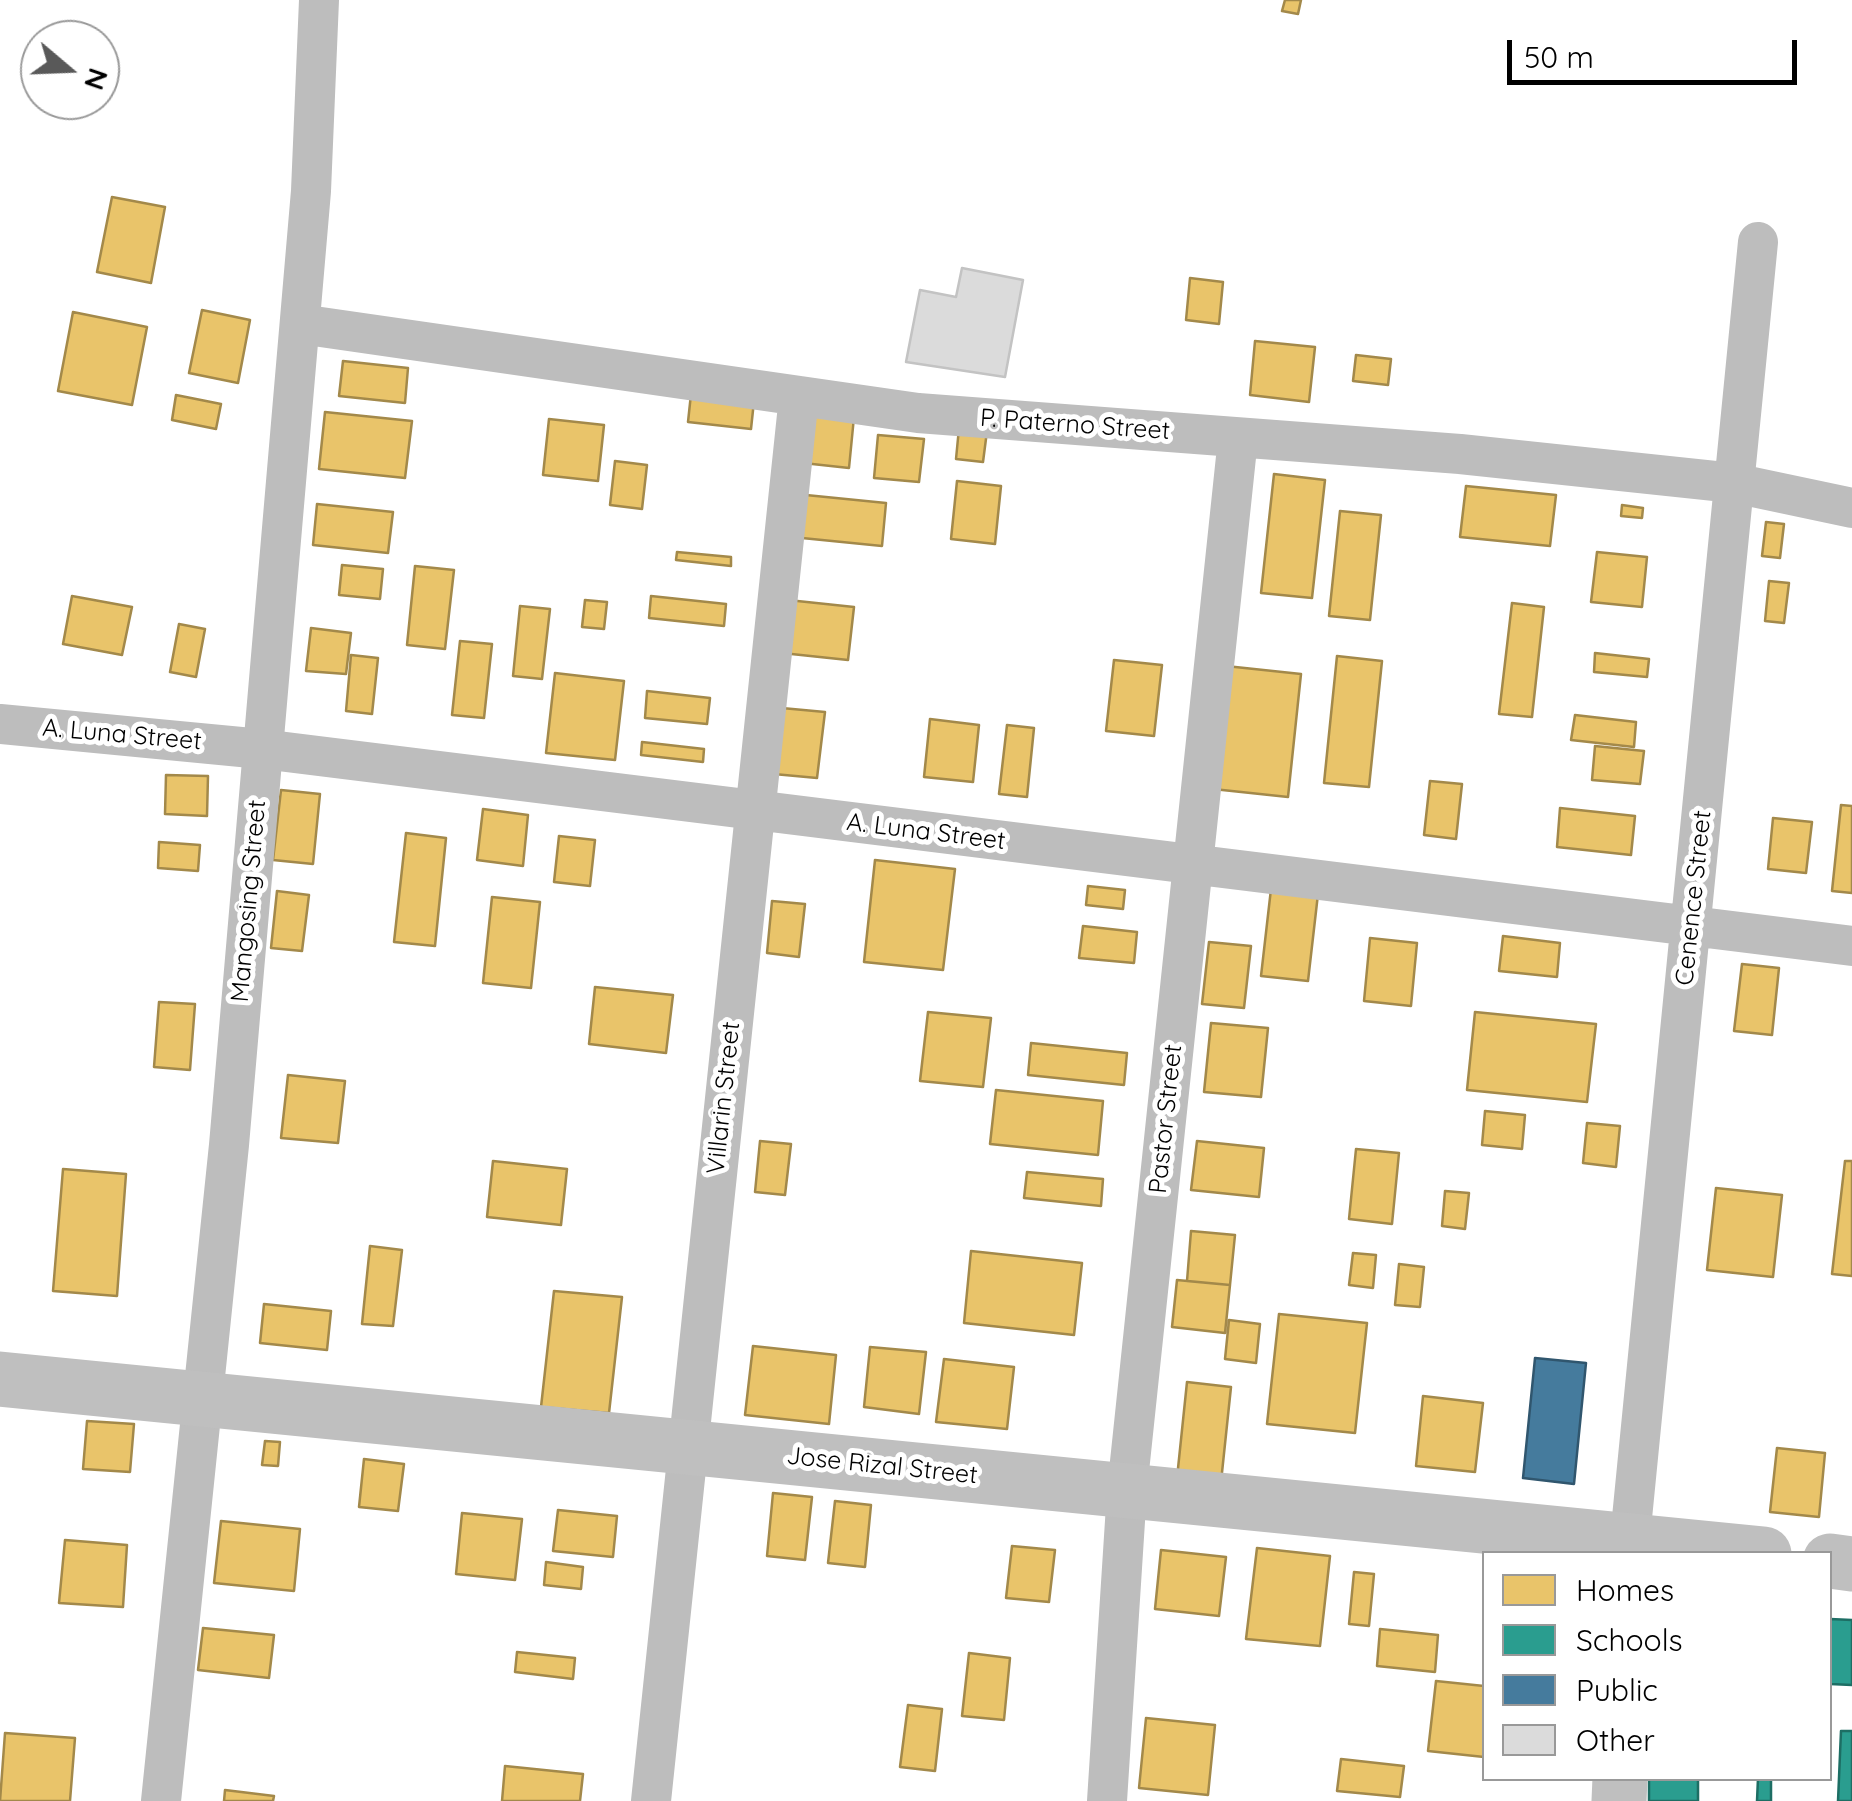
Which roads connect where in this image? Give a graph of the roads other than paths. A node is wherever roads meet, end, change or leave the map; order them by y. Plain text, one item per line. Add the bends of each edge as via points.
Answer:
1 (319, 0) edge
2 (1758, 242) dead end
3 (300, 324) junction
4 (798, 396) junction
5 (1238, 438) junction
6 (1734, 482) junction
7 (1852, 508) edge
8 (0, 724) edge
9 (262, 749) junction
10 (754, 810) junction
11 (1193, 865) junction
12 (1691, 928) junction
13 (1852, 946) edge
14 (0, 1378) edge
15 (200, 1399) junction
16 (687, 1447) junction
17 (1127, 1490) junction
18 (1630, 1546) edge
19 (1714, 1551) edge
20 (161, 1801) edge
21 (650, 1801) edge
22 (1107, 1801) edge

1 - 3 street, Mangosing Street
2 - 6 street, Cenence Street
3 - 4 street, P. Paterno Street
3 - 9 street, Mangosing Street
4 - 5 street, P. Paterno Street via 918,414
4 - 10 street, Villarin Street
5 - 6 street, P. Paterno Street
5 - 11 street, Pastor Street
6 - 7 street, P. Paterno Street
6 - 12 street, Cenence Street
8 - 9 street, A. Luna Street
9 - 10 street, A. Luna Street
9 - 15 street, Mangosing Street
10 - 11 street, A. Luna Street
10 - 16 street, Villarin Street
11 - 12 street, A. Luna Street
11 - 17 street, Pastor Street
12 - 13 street, A. Luna Street
12 - 18 street, Cenence Street
14 - 15 street, Jose Rizal Street
15 - 16 street, Jose Rizal Street
15 - 20 street, Mangosing Street
16 - 17 street, Jose Rizal Street
16 - 21 street, Villarin Street
17 - 18 street, Jose Rizal Street
17 - 22 street, Pastor Street
18 - 19 street, Jose Rizal Street

